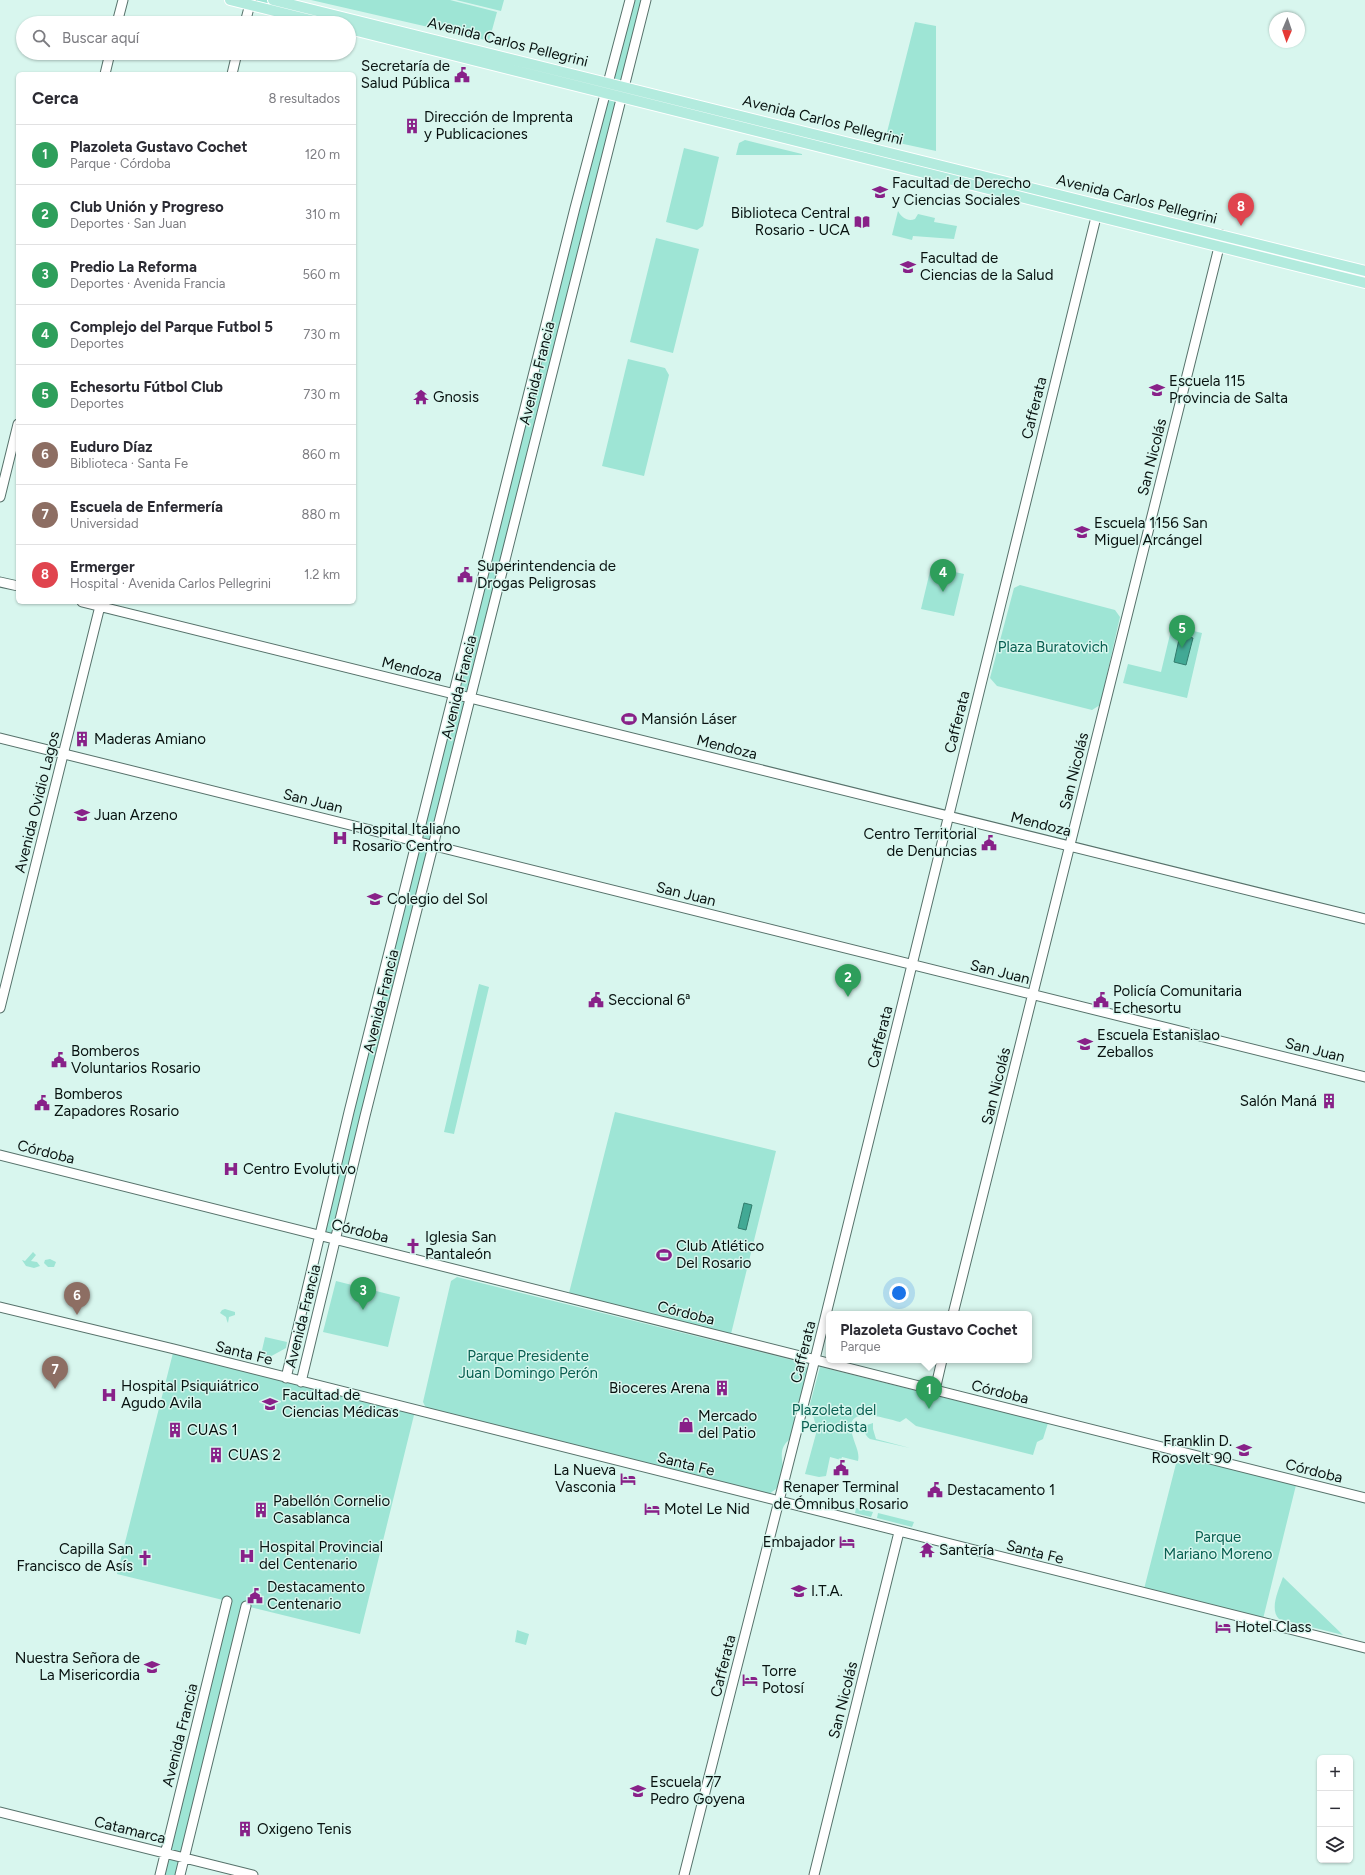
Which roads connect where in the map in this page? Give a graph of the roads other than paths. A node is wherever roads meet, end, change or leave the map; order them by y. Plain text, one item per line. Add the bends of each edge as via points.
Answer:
1 (123, 0) edge
2 (230, 0) edge
3 (273, 0) edge
4 (630, 0) edge
5 (646, 0) edge
6 (250, 2) edge
7 (119, 16) edge
8 (247, 16) edge
9 (299, 16) edge
10 (338, 16) edge
11 (356, 20) edge
12 (356, 31) edge
13 (108, 60) edge
14 (235, 60) edge
15 (105, 72) edge
16 (232, 72) edge
17 (608, 82) junction
18 (625, 86) junction
19 (606, 93) junction
20 (622, 97) junction
21 (1099, 205) junction
22 (1096, 216) junction
23 (1222, 235) junction
24 (1220, 246) junction
25 (1365, 271) edge
26 (1365, 283) edge
27 (16, 432) edge
28 (0, 497) edge
29 (0, 582) edge
30 (16, 586) edge
31 (100, 604) edge
32 (454, 694) junction
33 (471, 699) junction
34 (0, 738) edge
35 (63, 754) junction
36 (949, 816) junction
37 (417, 842) junction
38 (1070, 845) junction
39 (434, 846) junction
40 (1365, 919) edge
41 (912, 965) junction
42 (1033, 995) junction
43 (0, 1008) edge
44 (1365, 1077) edge
45 (0, 1155) edge
46 (321, 1235) junction
47 (336, 1239) junction
48 (0, 1307) edge
49 (827, 1311) edge
50 (954, 1311) edge
51 (826, 1315) edge
52 (815, 1360) junction
53 (826, 1363) edge
54 (827, 1363) edge
55 (941, 1363) edge
56 (286, 1378) junction
57 (302, 1382) junction
58 (935, 1390) junction
59 (1365, 1498) edge
60 (779, 1502) junction
61 (899, 1532) junction
62 (227, 1601) dead end
63 (246, 1606) dead end
64 (1365, 1648) edge
65 (0, 1812) edge
66 (166, 1853) junction
67 (184, 1858) junction
68 (160, 1875) edge
69 (180, 1875) edge
70 (253, 1875) edge
71 (684, 1875) edge
72 (814, 1875) edge

1 - 7 main road
2 - 6 main road
3 - 10 main road, Avenida Carlos Pellegrini
4 - 17 main road, Avenida Francia
5 - 18 main road, Avenida Francia
6 - 8 main road
6 - 9 main road
11 - 17 main road, Avenida Carlos Pellegrini
12 - 19 main road, Avenida Carlos Pellegrini
13 - 15 main road
14 - 16 main road
17 - 18 main road, Avenida Carlos Pellegrini
17 - 19 main road, Avenida Francia
18 - 20 main road, Avenida Francia
18 - 21 main road, Avenida Carlos Pellegrini
19 - 20 main road, Avenida Carlos Pellegrini
19 - 32 main road, Avenida Francia
20 - 22 main road, Avenida Carlos Pellegrini
20 - 33 main road, Avenida Francia
21 - 22 main road, Cafferata
21 - 23 main road, Avenida Carlos Pellegrini
22 - 24 main road, Avenida Carlos Pellegrini
22 - 36 main road, Cafferata
23 - 24 main road, San Nicolás
23 - 25 main road, Avenida Carlos Pellegrini
24 - 26 main road, Avenida Carlos Pellegrini
24 - 38 main road, San Nicolás
27 - 28 main road
29 - 30 main road
31 - 32 main road, Mendoza
31 - 35 main road, Avenida Ovidio Lagos
32 - 33 main road, Mendoza
32 - 37 main road, Avenida Francia
33 - 36 main road, Mendoza
33 - 39 main road, Avenida Francia
34 - 35 main road, San Juan
35 - 37 main road, San Juan
35 - 43 main road, Avenida Ovidio Lagos
36 - 38 main road, Mendoza
36 - 41 main road, Cafferata
37 - 39 main road, San Juan
37 - 46 main road, Avenida Francia
38 - 40 main road, Mendoza
38 - 42 main road, San Nicolás
39 - 41 main road, San Juan
39 - 47 main road, Avenida Francia
41 - 42 main road, San Juan
41 - 49 main road, Cafferata
42 - 44 main road, San Juan
42 - 50 main road, San Nicolás
45 - 46 main road, Córdoba
46 - 47 main road, Córdoba
46 - 56 main road, Avenida Francia
47 - 52 main road, Córdoba
47 - 57 main road, Avenida Francia
48 - 56 main road, Santa Fe
51 - 52 main road, Cafferata
52 - 53 main road, Córdoba
52 - 60 main road, Cafferata
54 - 58 main road, Córdoba
55 - 58 main road
56 - 57 main road, Santa Fe
57 - 60 main road, Santa Fe
58 - 59 main road, Córdoba
60 - 61 main road, Santa Fe
60 - 71 main road, Cafferata
61 - 64 main road, Santa Fe
61 - 72 main road, San Nicolás
62 - 66 main road, Avenida Francia
63 - 67 main road
65 - 66 main road, Catamarca
66 - 67 main road, Catamarca
66 - 68 main road, Avenida Francia
67 - 69 main road
67 - 70 main road, Catamarca

